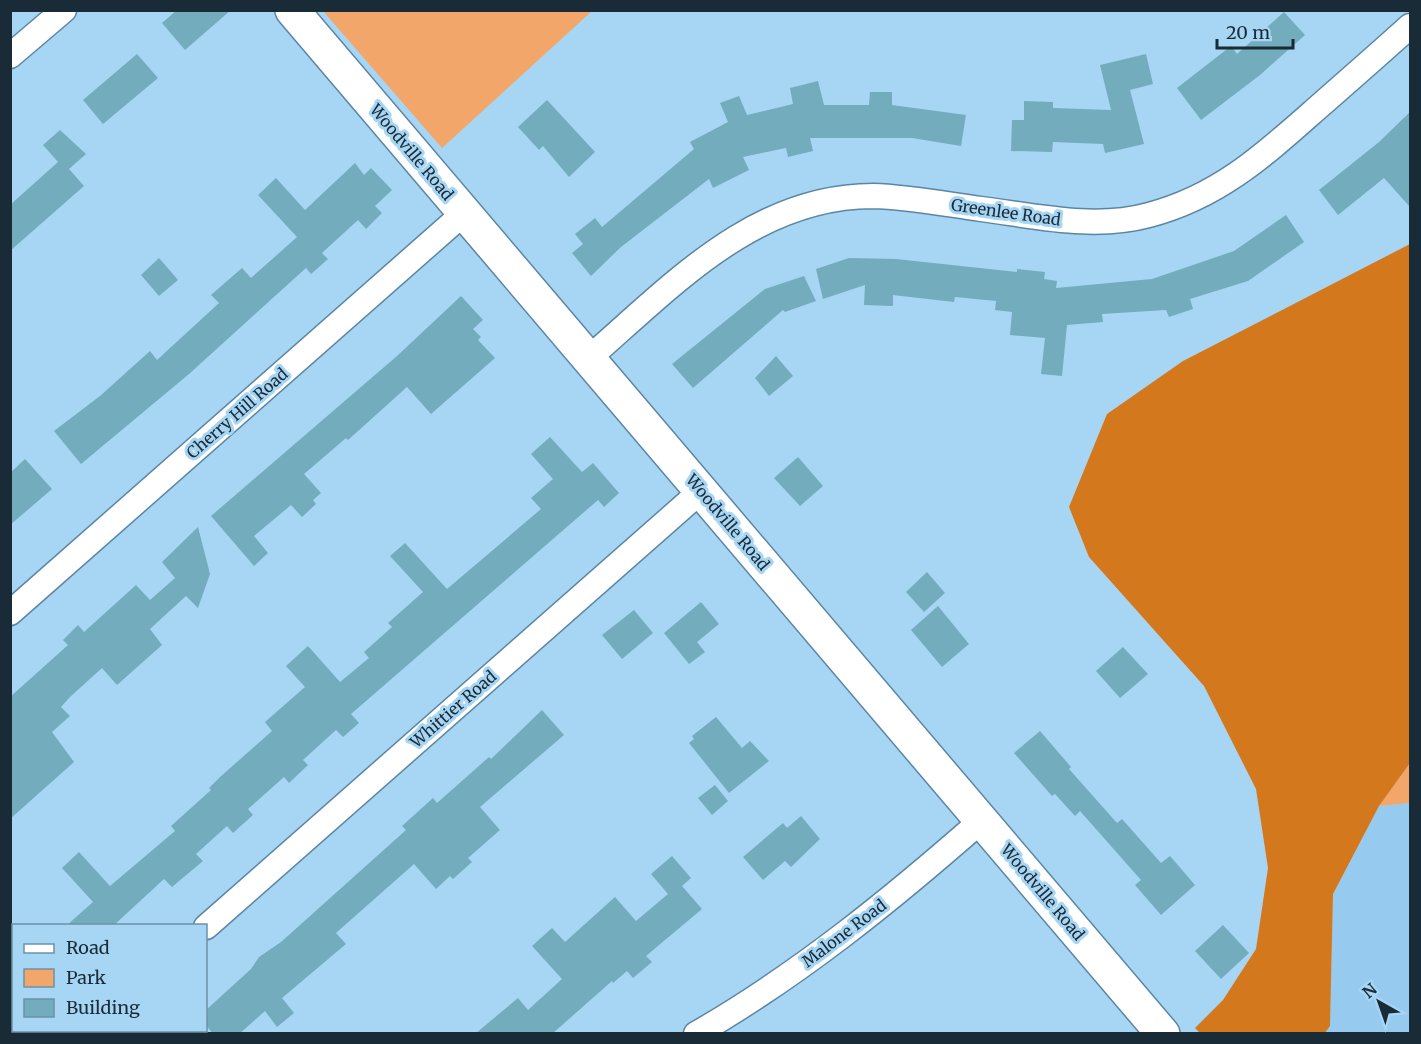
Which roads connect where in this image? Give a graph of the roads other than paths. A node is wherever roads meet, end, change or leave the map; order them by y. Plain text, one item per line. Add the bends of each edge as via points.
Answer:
1 (64, 10) edge
2 (292, 10) edge
3 (1410, 26) edge
4 (10, 56) edge
5 (464, 213) junction
6 (589, 358) junction
7 (701, 491) junction
8 (10, 613) edge
9 (982, 820) junction
10 (207, 926) edge
11 (696, 1034) edge
12 (1163, 1034) edge

1 - 4 street
2 - 5 street, Woodville Road
3 - 6 street, Greenlee Road via 1266,154 1225,184 1184,204 1148,216 1104,223 872,196 826,200 787,210 716,250
5 - 6 street, Woodville Road
5 - 8 street, Cherry Hill Road
6 - 7 street, Woodville Road
7 - 9 street, Woodville Road
7 - 10 street, Whittier Road
9 - 11 street, Malone Road via 902,890 827,948
9 - 12 street, Woodville Road

